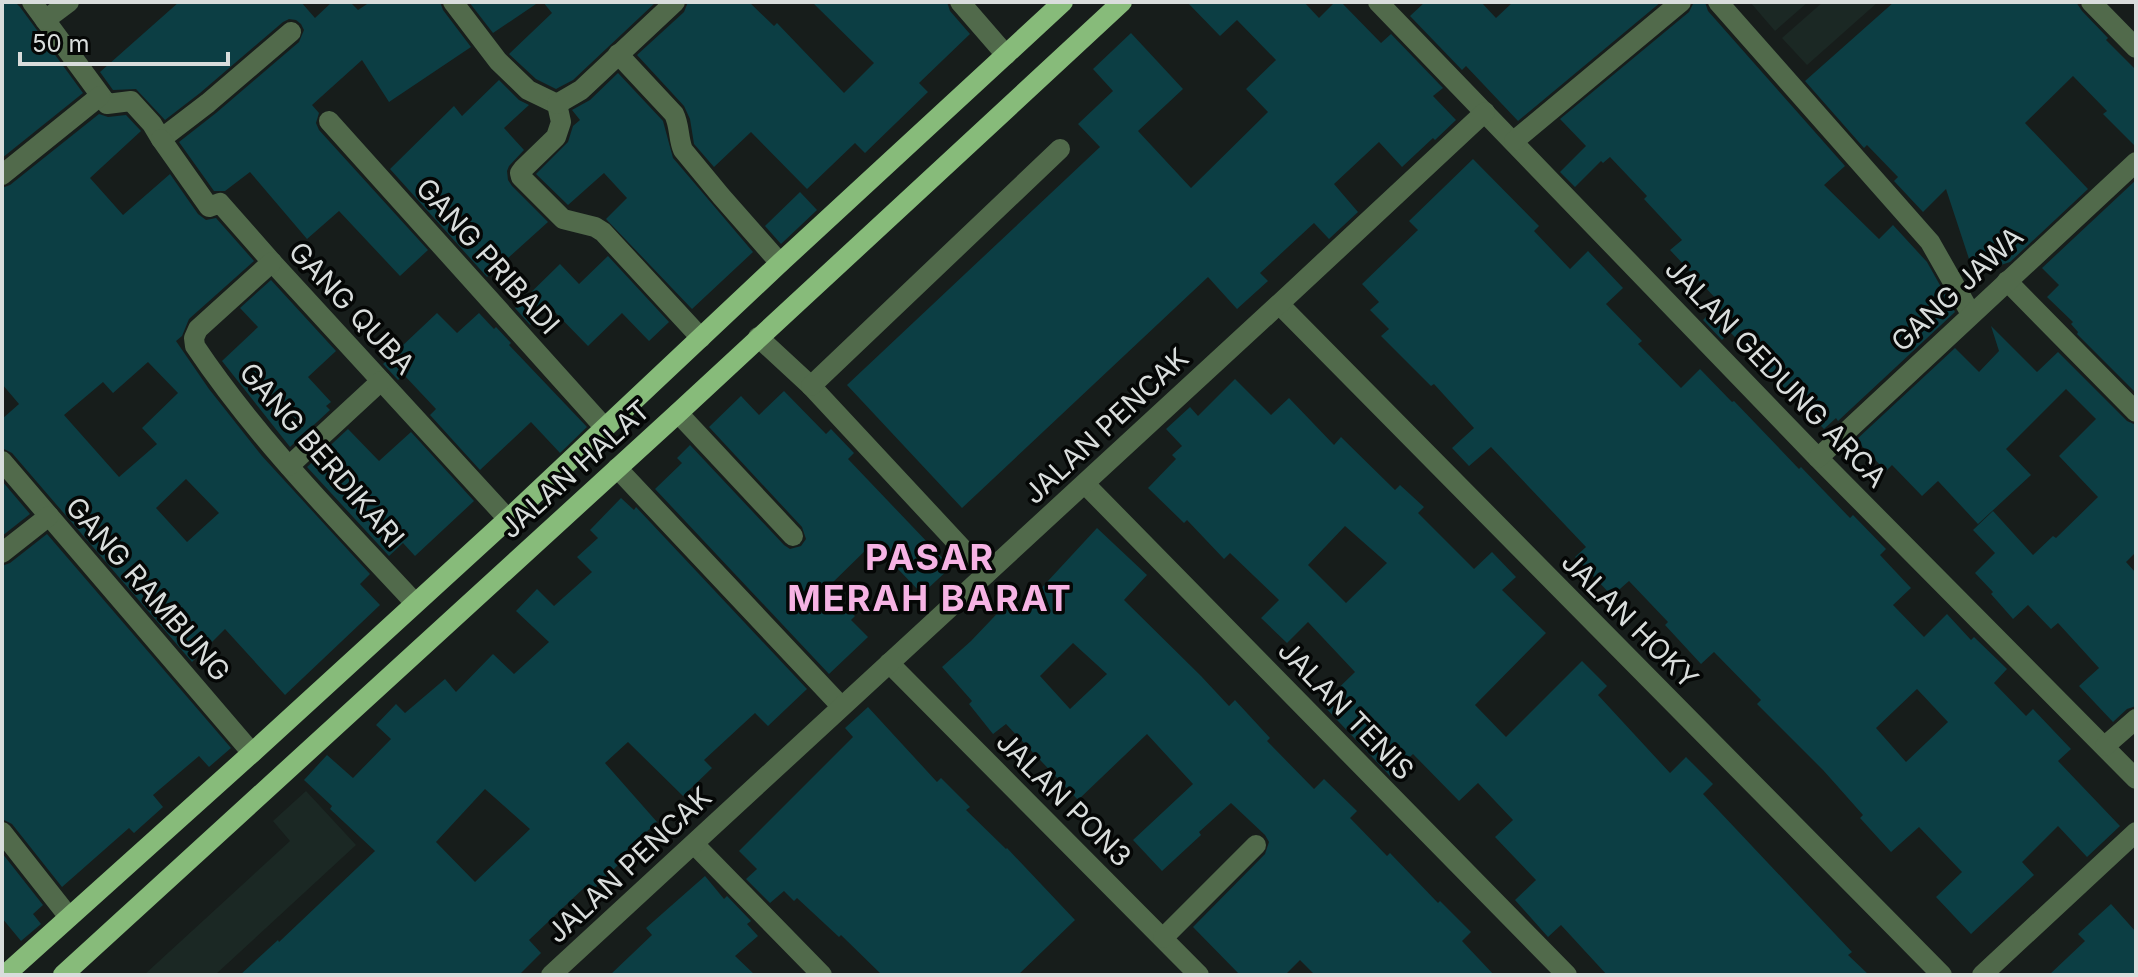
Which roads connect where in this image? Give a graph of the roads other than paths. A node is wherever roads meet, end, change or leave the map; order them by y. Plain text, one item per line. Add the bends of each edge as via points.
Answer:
1 (32, 2) edge
2 (69, 2) edge
3 (453, 2) edge
4 (675, 2) edge
5 (960, 2) edge
6 (1063, 2) edge
7 (1122, 2) edge
8 (1378, 2) edge
9 (1681, 2) edge
10 (1718, 2) edge
11 (2091, 2) edge
12 (45, 20) junction
13 (291, 32) dead end
14 (2136, 48) edge
15 (618, 54) junction
16 (1006, 55) junction
17 (100, 96) junction
18 (557, 104) junction
19 (1485, 112) junction
20 (329, 121) dead end
21 (161, 139) junction
22 (1514, 141) junction
23 (1060, 149) dead end
24 (2136, 162) edge
25 (2, 175) edge
26 (272, 262) junction
27 (780, 263) junction
28 (2007, 281) junction
29 (1279, 304) junction
30 (1971, 314) junction
31 (758, 337) junction
32 (701, 338) junction
33 (381, 381) junction
34 (811, 386) junction
35 (2136, 412) edge
36 (678, 413) junction
37 (605, 428) junction
38 (1818, 458) junction
39 (2, 461) edge
40 (289, 466) junction
41 (617, 468) junction
42 (1085, 484) junction
43 (49, 516) junction
44 (508, 519) junction
45 (793, 536) dead end
46 (2, 553) edge
47 (986, 574) junction
48 (415, 603) junction
49 (889, 663) junction
50 (841, 706) junction
51 (2136, 719) edge
52 (2105, 746) junction
53 (252, 753) junction
54 (2136, 779) edge
55 (2, 832) edge
56 (2136, 832) edge
57 (694, 844) junction
58 (1256, 845) dead end
59 (69, 917) junction
60 (1163, 938) junction
61 (5, 975) edge
62 (63, 975) edge
63 (551, 975) edge
64 (822, 975) edge
65 (1199, 975) edge
66 (1567, 975) edge
67 (1942, 975) edge
68 (1982, 975) edge

1 - 12 street
2 - 12 street
3 - 18 street via 498,61 528,90
4 - 15 street
5 - 16 street
6 - 16 main road, JALAN HALAT
7 - 31 main road, JALAN HALAT
8 - 19 street, JALAN GEDUNG ARCA
9 - 22 street
10 - 30 street via 1930,242
11 - 14 street
12 - 17 street
13 - 21 street
15 - 18 street via 581,90
15 - 27 street via 674,114 683,150
16 - 27 main road, JALAN HALAT
17 - 21 street via 107,104 131,101
17 - 25 street
18 - 32 street via 561,122 556,137 521,177 563,219 603,232
19 - 22 street, JALAN GEDUNG ARCA
19 - 29 street, JALAN PENCAK
20 - 37 street, GANG PRIBADI
21 - 26 street, GANG QUBA via 209,207 220,203
22 - 38 street, JALAN GEDUNG ARCA
23 - 34 street
24 - 28 street, GANG JAWA
26 - 33 street, GANG QUBA
26 - 40 street, GANG BERDIKARI via 194,338 239,406
27 - 32 main road, JALAN HALAT
28 - 30 street, GANG JAWA
28 - 35 street
29 - 42 street, JALAN PENCAK
29 - 67 street, JALAN HOKY
30 - 38 street, GANG JAWA
31 - 34 street
31 - 36 main road, JALAN HALAT
32 - 37 main road, JALAN HALAT
33 - 40 street
33 - 44 street, GANG QUBA
34 - 47 street
36 - 41 main road, JALAN HALAT
36 - 45 street
37 - 44 main road, JALAN HALAT
38 - 52 street, JALAN GEDUNG ARCA
39 - 43 street, GANG RAMBUNG
40 - 48 street, GANG BERDIKARI
41 - 50 street
41 - 62 main road, JALAN HALAT
42 - 47 street, JALAN PENCAK
42 - 66 street, JALAN TENIS
43 - 46 street
43 - 53 street, GANG RAMBUNG
44 - 48 main road, JALAN HALAT
47 - 49 street, JALAN PENCAK
48 - 53 main road, JALAN HALAT
49 - 50 street, JALAN PENCAK
49 - 60 street, JALAN PON3
50 - 57 street, JALAN PENCAK
51 - 52 street
52 - 54 street, JALAN GEDUNG ARCA
53 - 59 main road, JALAN HALAT
55 - 59 street
56 - 68 street
57 - 63 street, JALAN PENCAK
57 - 64 street
58 - 60 street
59 - 61 main road, JALAN HALAT
60 - 65 street, JALAN PON3

